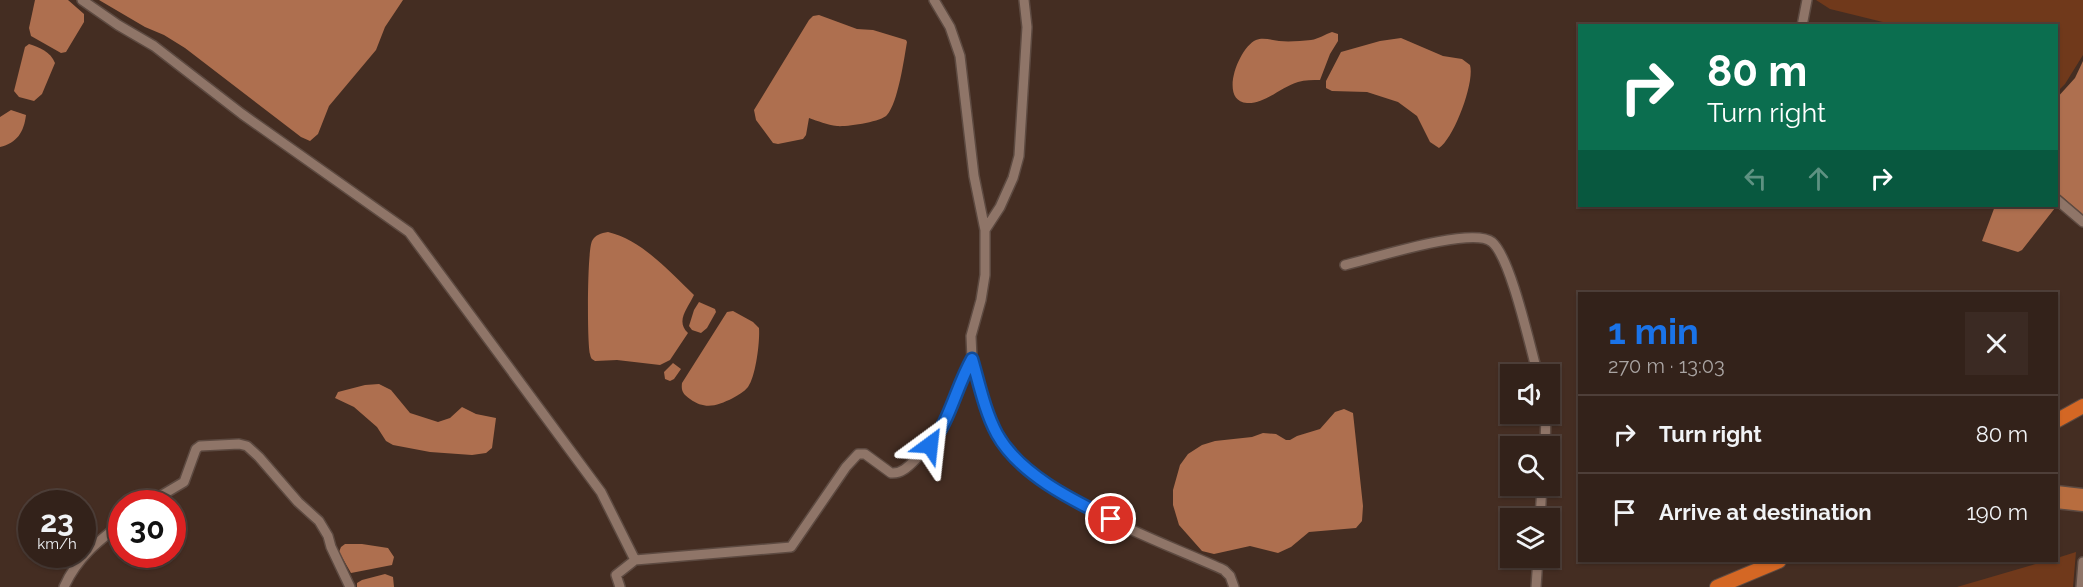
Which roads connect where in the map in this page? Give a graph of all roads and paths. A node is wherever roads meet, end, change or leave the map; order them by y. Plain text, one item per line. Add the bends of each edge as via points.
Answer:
1 (82, 0) edge
2 (934, 0) edge
3 (1024, 0) edge
4 (1807, 0) edge
5 (1802, 24) edge
6 (2058, 201) edge
7 (2083, 222) edge
8 (985, 230) junction
9 (1345, 265) dead end
10 (972, 359) junction
11 (1535, 364) edge
12 (2083, 406) edge
13 (2058, 420) edge
14 (171, 490) edge
15 (2058, 492) edge
16 (2083, 495) edge
17 (2058, 502) edge
18 (2083, 505) edge
19 (108, 533) edge
20 (635, 560) junction
21 (1777, 562) edge
22 (2083, 562) edge
23 (1537, 568) edge
24 (64, 587) edge
25 (350, 587) edge
26 (620, 587) edge
27 (1234, 587) edge
28 (1536, 587) edge
29 (1717, 587) edge
30 (2081, 587) edge

1 - 20 street via 154,46 242,114 409,232 601,492
2 - 8 street via 950,27 960,56 974,176
3 - 8 street via 1027,27 1019,156 1005,197
4 - 5 street
6 - 7 street
8 - 10 street via 986,275 971,336
9 - 11 street via 1453,238 1486,238 1496,246 1510,274
10 - 20 street via 930,445 896,474 865,454 858,454 790,548
10 - 27 street via 997,434 1026,467 1069,499 1224,570
12 - 13 highway
14 - 25 street via 184,482 199,447 247,446 320,521
15 - 16 main road
17 - 18 main road
19 - 24 street via 82,557
20 - 26 street via 616,575
21 - 29 highway
22 - 30 street
23 - 28 street

